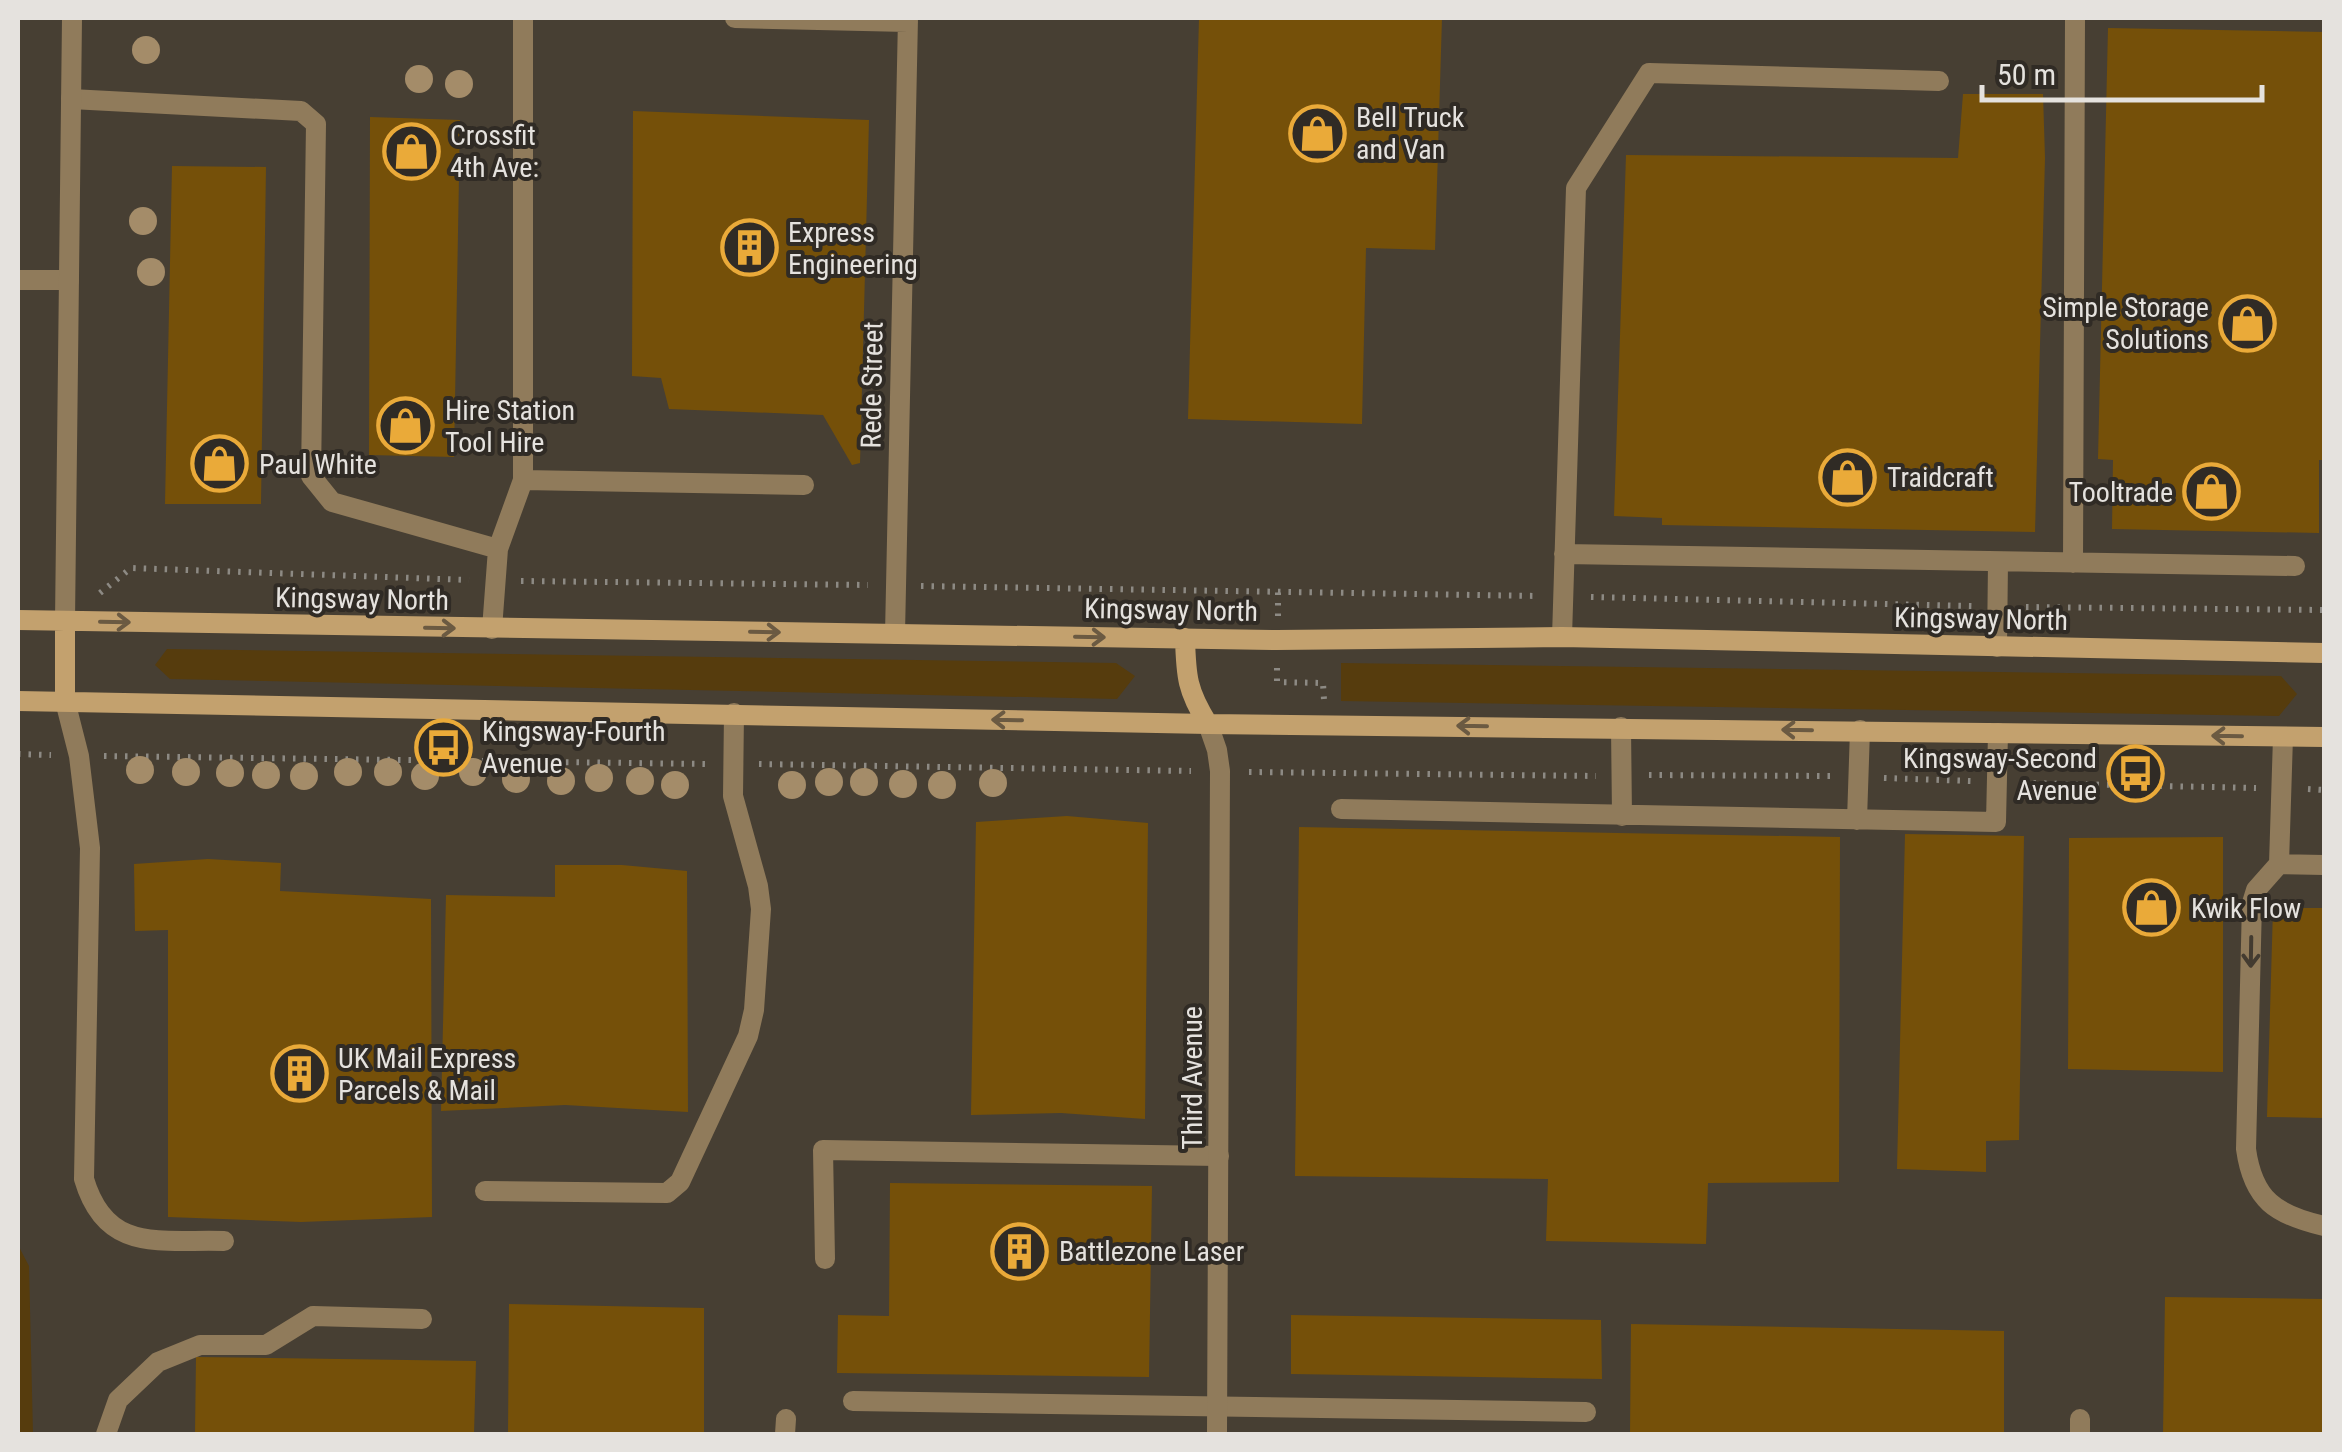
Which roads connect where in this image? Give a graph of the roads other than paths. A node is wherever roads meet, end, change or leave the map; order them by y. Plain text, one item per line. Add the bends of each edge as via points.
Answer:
1 (72, 18) edge
2 (523, 18) edge
3 (735, 18) edge
4 (2075, 18) edge
5 (908, 20) edge
6 (1939, 81) dead end
7 (71, 99) junction
8 (18, 280) edge
9 (69, 280) junction
10 (523, 480) junction
11 (804, 485) dead end
12 (498, 549) junction
13 (1564, 554) junction
14 (1998, 562) junction
15 (2072, 563) junction
16 (2295, 566) dead end
17 (18, 620) edge
18 (65, 621) junction
19 (492, 629) junction
20 (895, 634) junction
21 (1562, 637) junction
22 (1185, 638) junction
23 (1996, 648) junction
24 (2324, 653) edge
25 (18, 701) edge
26 (65, 701) junction
27 (734, 714) junction
28 (1208, 724) junction
29 (1621, 727) junction
30 (1860, 730) junction
31 (1998, 732) junction
32 (2283, 737) junction
33 (2324, 738) edge
34 (1341, 809) dead end
35 (1622, 816) junction
36 (1857, 820) junction
37 (2279, 864) junction
38 (2324, 865) edge
39 (1219, 1156) junction
40 (485, 1191) dead end
41 (2324, 1226) edge
42 (224, 1240) dead end
43 (824, 1259) dead end
44 (422, 1320) dead end
45 (854, 1401) dead end
46 (1218, 1406) junction
47 (1586, 1412) dead end
48 (106, 1434) edge
49 (1217, 1434) edge

1 - 7 street
2 - 10 street
3 - 5 street
4 - 15 street
5 - 20 street, Rede Street
6 - 13 street via 1650,73 1576,188
7 - 9 street
7 - 12 street via 301,111 316,124 311,476 332,502
8 - 9 street
9 - 18 street
10 - 11 street
10 - 12 street
12 - 19 street
13 - 14 street
13 - 21 street
14 - 15 street
14 - 23 street
15 - 16 street
17 - 18 street, Kingsway North
18 -> 19 street, Kingsway North
18 - 26 street
19 -> 20 street, Kingsway North
20 -> 22 street, Kingsway North
21 - 22 street, Kingsway North
21 - 23 street, Kingsway North
22 - 28 street via 1186,680
23 - 24 street, Kingsway North
25 - 26 street
26 - 27 street
26 - 42 street via 90,848 84,1179 92,1207 110,1227 138,1238
28 -> 27 street
27 - 40 street via 733,796 761,910 754,1010 680,1182 667,1194
29 -> 28 street
28 - 39 street, Third Avenue via 1220,771
30 -> 29 street
29 - 35 street
30 - 31 street
30 - 36 street
32 -> 31 street
31 - 36 street via 1996,822
32 - 33 street
32 - 37 street
34 - 35 street
35 - 36 street
37 - 38 street
37 -> 41 street via 2252,903 2246,1148 2259,1192 2277,1210
39 - 43 street via 823,1150
39 - 46 street, Third Avenue
44 - 48 street via 313,1316 266,1345 200,1345 145,1374 118,1400
45 - 46 street
46 - 47 street
46 - 49 street, Third Avenue

